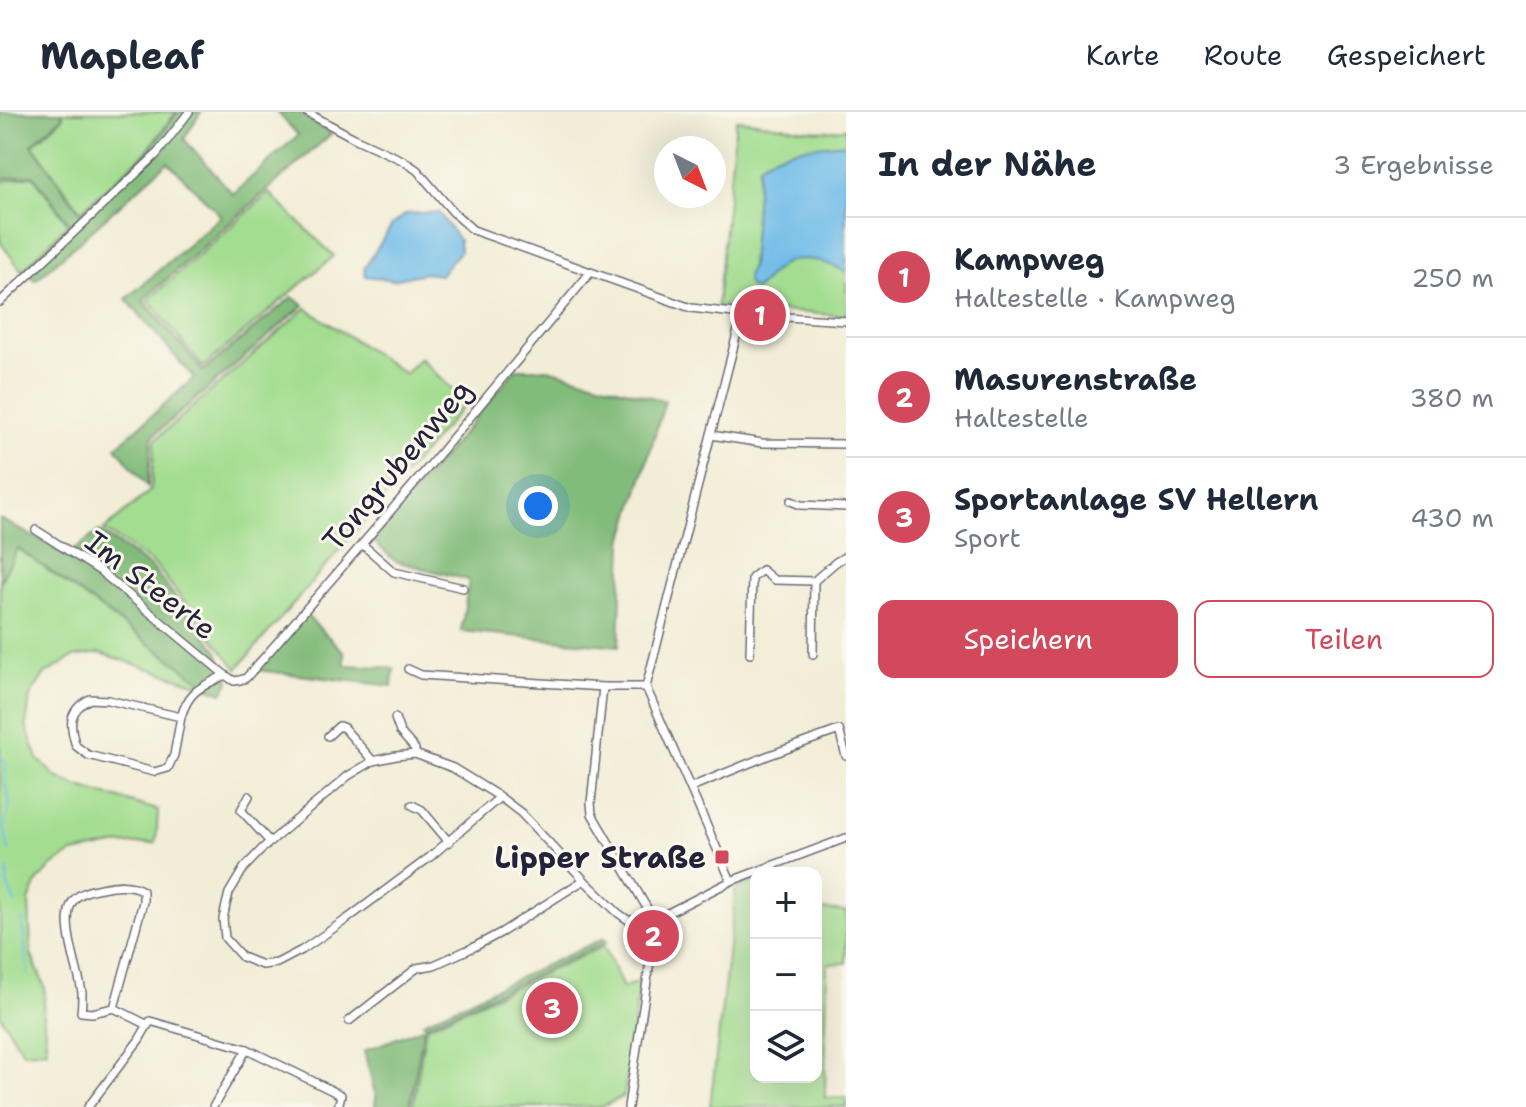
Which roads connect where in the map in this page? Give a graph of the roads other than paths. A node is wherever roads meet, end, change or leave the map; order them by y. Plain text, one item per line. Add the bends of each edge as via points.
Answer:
1 (189, 112) edge
2 (306, 112) edge
3 (590, 273) junction
4 (0, 302) edge
5 (742, 314) junction
6 (846, 321) edge
7 (711, 435) junction
8 (846, 444) edge
9 (791, 501) dead end
10 (846, 507) edge
11 (36, 530) dead end
12 (362, 544) junction
13 (846, 556) edge
14 (814, 581) junction
15 (463, 588) dead end
16 (750, 654) dead end
17 (813, 654) dead end
18 (408, 669) dead end
19 (225, 675) junction
20 (234, 681) joint
21 (603, 687) junction
22 (646, 687) junction
23 (181, 717) junction
24 (395, 718) dead end
25 (328, 736) dead end
26 (415, 754) junction
27 (846, 756) edge
28 (373, 761) junction
29 (691, 787) junction
30 (249, 796) dead end
31 (500, 797) junction
32 (412, 805) dead end
33 (846, 838) edge
34 (270, 842) junction
35 (449, 842) junction
36 (584, 880) junction
37 (731, 881) junction
38 (654, 920) junction
39 (114, 1008) junction
40 (349, 1021) dead end
41 (149, 1023) junction
42 (247, 1049) junction
43 (88, 1107) edge
44 (213, 1107) edge
45 (338, 1107) edge
46 (628, 1107) edge

1 - 4 street via 156,155
2 - 3 street via 417,170 473,230
3 - 5 street via 691,308
3 - 12 street, Tongrubenweg
5 - 6 street
5 - 7 street
7 - 8 street via 762,443
7 - 22 street
9 - 10 street
11 - 19 street, Im Steerte via 100,571
12 - 15 street via 394,572
12 - 20 street, Tongrubenweg via 246,678
13 - 14 street
14 - 16 street via 774,580 762,570 752,578
14 - 17 street
18 - 21 street via 421,675
19 - 20 street, Im Steerte
19 - 23 street via 197,690 185,702
21 - 22 street
21 - 38 street via 592,814
22 - 29 street
23 - 23 street via 168,768 154,772 88,755 76,746 70,722 76,708 90,699
24 - 26 street
25 - 28 street via 339,726 344,728
26 - 28 street
26 - 31 street via 453,768
27 - 29 street via 839,730
28 - 34 street
29 - 37 street
30 - 34 street via 241,810
31 - 35 street
31 - 36 street
32 - 35 street
33 - 37 street
34 - 35 street via 238,877 223,919 231,947 262,965 302,950
36 - 38 street via 628,920
36 - 40 street via 474,947 417,968
37 - 38 street
38 - 46 street
39 - 39 street via 81,1012 69,911 73,900 85,892 134,885 143,891 143,902
39 - 41 street
41 - 42 street
41 - 43 street
42 - 44 street
42 - 45 street via 341,1095

